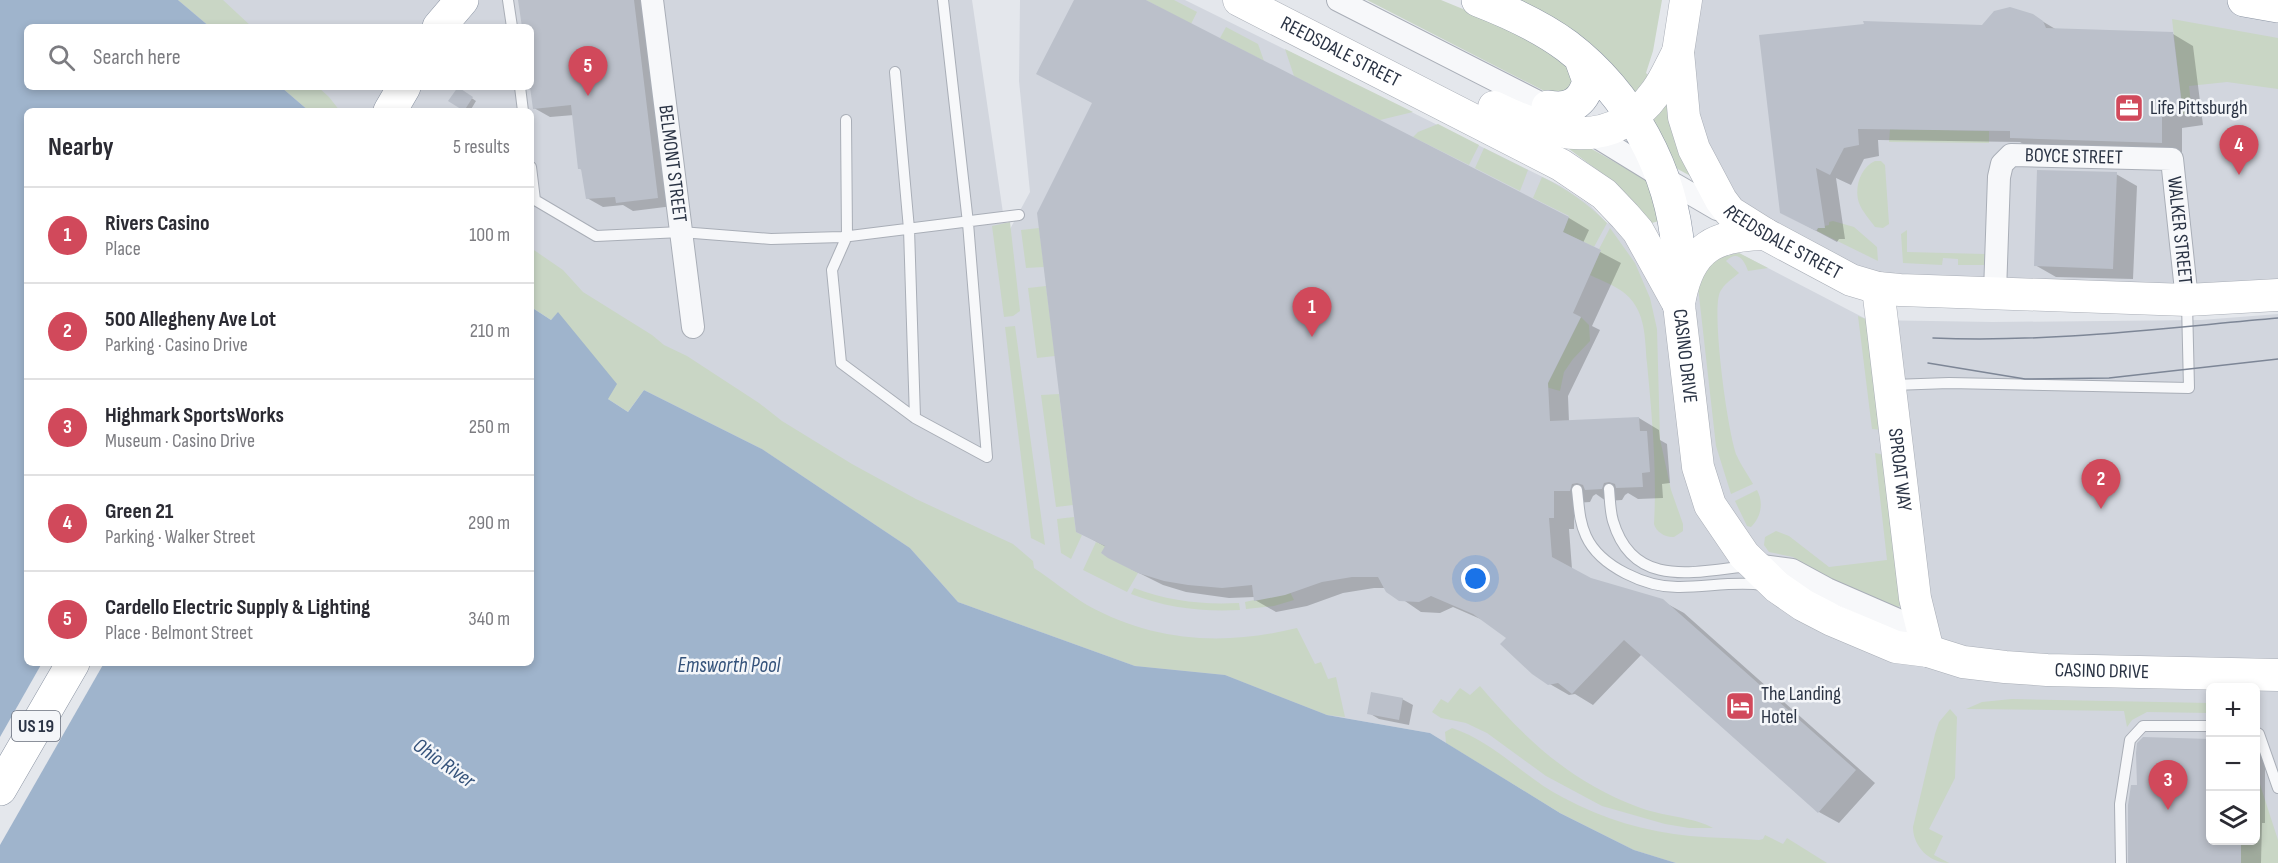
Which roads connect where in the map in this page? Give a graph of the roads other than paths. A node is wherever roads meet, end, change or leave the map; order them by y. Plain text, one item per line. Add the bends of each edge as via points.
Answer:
1 (446, 0) edge
2 (453, 0) edge
3 (462, 0) edge
4 (508, 0) edge
5 (652, 0) edge
6 (943, 0) edge
7 (1239, 0) edge
8 (1338, 0) edge
9 (1478, 0) edge
10 (1686, 0) edge
11 (2244, 0) edge
12 (2278, 6) edge
13 (439, 24) edge
14 (440, 24) edge
15 (441, 24) edge
16 (512, 24) edge
17 (1320, 41) junction
18 (1678, 52) junction
19 (1581, 59) junction
20 (895, 72) dead end
21 (402, 90) edge
22 (520, 90) edge
23 (1548, 107) junction
24 (392, 108) edge
25 (523, 108) edge
26 (1632, 117) junction
27 (846, 120) dead end
28 (1591, 132) junction
29 (1539, 153) joint
30 (2172, 159) joint
31 (1662, 177) junction
32 (534, 187) edge
33 (1730, 212) junction
34 (1019, 215) dead end
35 (968, 223) junction
36 (909, 230) junction
37 (681, 232) junction
38 (1765, 234) junction
39 (847, 236) junction
40 (1878, 288) junction
41 (1995, 292) junction
42 (2278, 295) edge
43 (2187, 300) junction
44 (1679, 304) junction
45 (693, 327) dead end
46 (1890, 385) junction
47 (915, 418) junction
48 (1609, 489) dead end
49 (1577, 490) dead end
50 (1754, 565) junction
51 (1777, 587) junction
52 (1928, 651) junction
53 (71, 666) edge
54 (2278, 675) edge
55 (2206, 726) edge
56 (2260, 737) edge
57 (2278, 788) edge
58 (0, 789) edge
59 (2121, 863) edge

1 - 13 highway
2 - 14 highway
3 - 15 highway
4 - 16 lane
5 - 37 street, BELMONT STREET
6 - 35 lane
7 - 17 main road, REEDSDALE STREET
8 - 23 street, REEDSDALE STREET
9 - 19 highway via 1525,20
10 - 18 main road
11 - 12 highway
17 - 28 main road via 1426,73 1532,124 1564,133
17 - 29 main road, REEDSDALE STREET
18 - 26 main road via 1656,93
18 - 33 main road via 1684,117 1694,149
19 - 23 highway via 1589,81 1582,100 1566,109
19 - 26 highway
20 - 36 lane
21 - 24 highway
22 - 25 lane
23 - 28 street, REEDSDALE STREET
26 - 28 main road via 1607,130
26 - 31 highway
27 - 39 lane
28 - 31 street, REEDSDALE STREET
29 - 44 main road, CASINO DRIVE via 1604,194 1625,216 1638,231
30 - 41 street, BOYCE STREET via 2011,154 2002,164 1999,177
30 - 43 street, WALKER STREET
31 - 33 street, REEDSDALE STREET via 1717,209
31 - 44 highway via 1678,250
32 - 37 lane via 536,200 596,236
33 - 38 main road, REEDSDALE STREET
34 - 35 lane
35 - 36 lane
35 - 47 lane via 987,457
36 - 39 lane
36 - 47 lane
37 - 39 lane via 771,239
37 - 45 street, BELMONT STREET
38 - 40 main road, REEDSDALE STREET via 1851,280
38 - 44 main road via 1731,237 1705,247 1689,267
39 - 47 lane via 832,270 841,363
40 - 41 main road, REEDSDALE STREET
40 - 46 main road, SPROAT WAY
41 - 43 main road, REEDSDALE STREET
42 - 43 main road, REEDSDALE STREET
43 - 46 lane via 2189,388
44 - 50 main road, CASINO DRIVE via 1698,466 1710,506
46 - 52 main road, SPROAT WAY via 1916,598
48 - 50 lane via 1612,520 1624,546 1652,569 1680,573
49 - 51 lane via 1586,537 1594,550 1626,573 1678,588 1737,582
50 - 51 main road, CASINO DRIVE
50 - 52 street, CASINO DRIVE via 1792,570 1896,619
51 - 52 main road, CASINO DRIVE via 1850,628 1896,647
52 - 54 main road, CASINO DRIVE via 1963,662 2005,667
53 - 58 highway, US 19
55 - 59 lane via 2143,726 2130,740 2120,804
56 - 57 lane

